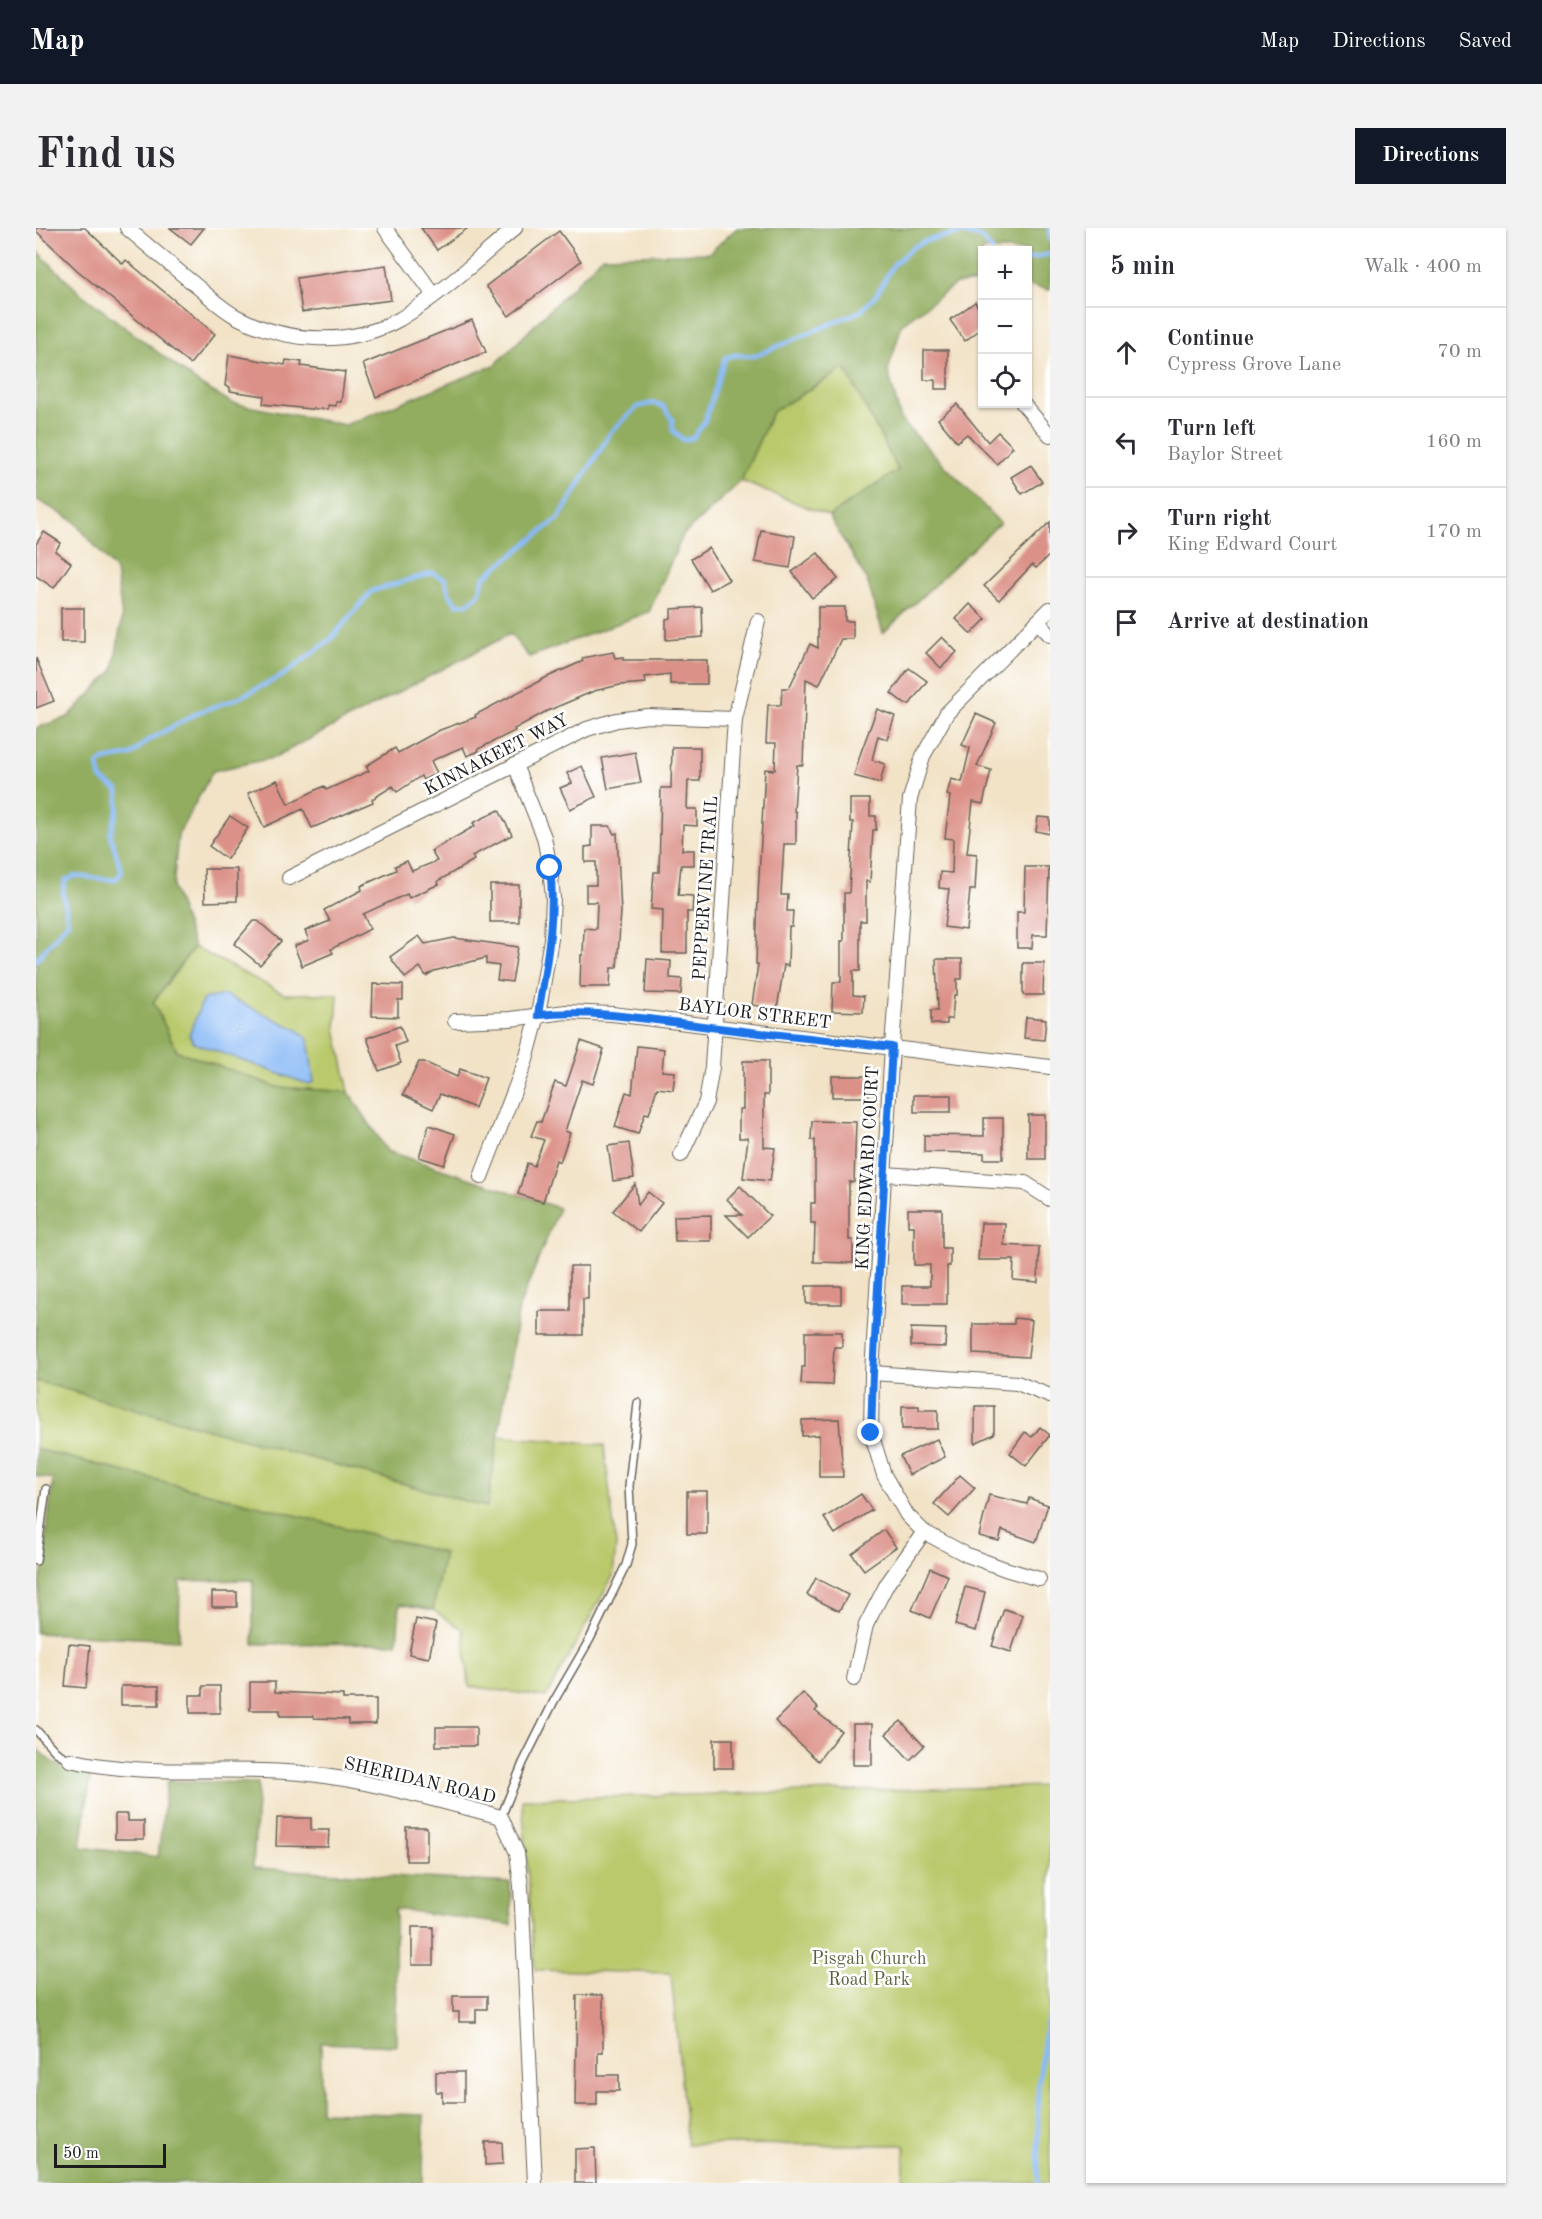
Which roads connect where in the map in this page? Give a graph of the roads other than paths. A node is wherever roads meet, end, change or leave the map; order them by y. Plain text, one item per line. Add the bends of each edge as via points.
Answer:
1 (127, 228) edge
2 (385, 228) edge
3 (515, 228) edge
4 (434, 295) junction
5 (1026, 408) edge
6 (1050, 435) edge
7 (1050, 609) edge
8 (758, 621) dead end
9 (1038, 621) junction
10 (1050, 635) edge
11 (735, 719) junction
12 (515, 765) junction
13 (288, 878) dead end
14 (538, 1015) junction
15 (455, 1021) dead end
16 (713, 1028) junction
17 (892, 1047) junction
18 (1050, 1067) edge
19 (681, 1155) dead end
20 (884, 1174) junction
21 (482, 1177) dead end
22 (1050, 1199) edge
23 (873, 1373) junction
24 (1050, 1396) edge
25 (638, 1403) dead end
26 (46, 1489) dead end
27 (924, 1532) junction
28 (36, 1561) edge
29 (1039, 1579) dead end
30 (854, 1679) dead end
31 (36, 1730) edge
32 (70, 1760) joint
33 (501, 1817) junction
34 (536, 2183) edge

1 - 4 street via 236,316 276,333 330,339 360,334 397,320
2 - 4 street
3 - 4 street
5 - 6 street
7 - 9 street, KING EDWARD COURT
8 - 11 street, PEPPERVINE TRAIL
9 - 10 street
9 - 17 street, KING EDWARD COURT via 947,713 923,756 910,799
11 - 12 street, KINNAKEET WAY via 647,716 617,720 587,729
11 - 16 street, PEPPERVINE TRAIL
12 - 13 street, KINNAKEET WAY
12 - 14 street via 544,837 554,898
14 - 15 street, BAYLOR STREET
14 - 16 street, BAYLOR STREET via 612,1014
14 - 21 street via 526,1060
16 - 17 street, BAYLOR STREET
16 - 19 street, PEPPERVINE TRAIL via 706,1102
17 - 18 street, BAYLOR STREET
17 - 20 street, KING EDWARD COURT
20 - 22 street via 1025,1183
20 - 23 street, KING EDWARD COURT
23 - 24 street via 1017,1383
23 - 27 street, KING EDWARD COURT via 871,1433 884,1475 908,1515
25 - 33 lane via 629,1486 632,1544 626,1565 523,1763
26 - 28 lane
27 - 29 street, KING EDWARD COURT via 967,1555
27 - 30 street via 887,1584 866,1625
31 - 32 lane via 56,1752
32 - 33 street, SHERIDAN ROAD via 137,1771 302,1773 376,1785
33 - 34 street, SHERIDAN ROAD via 518,1853

